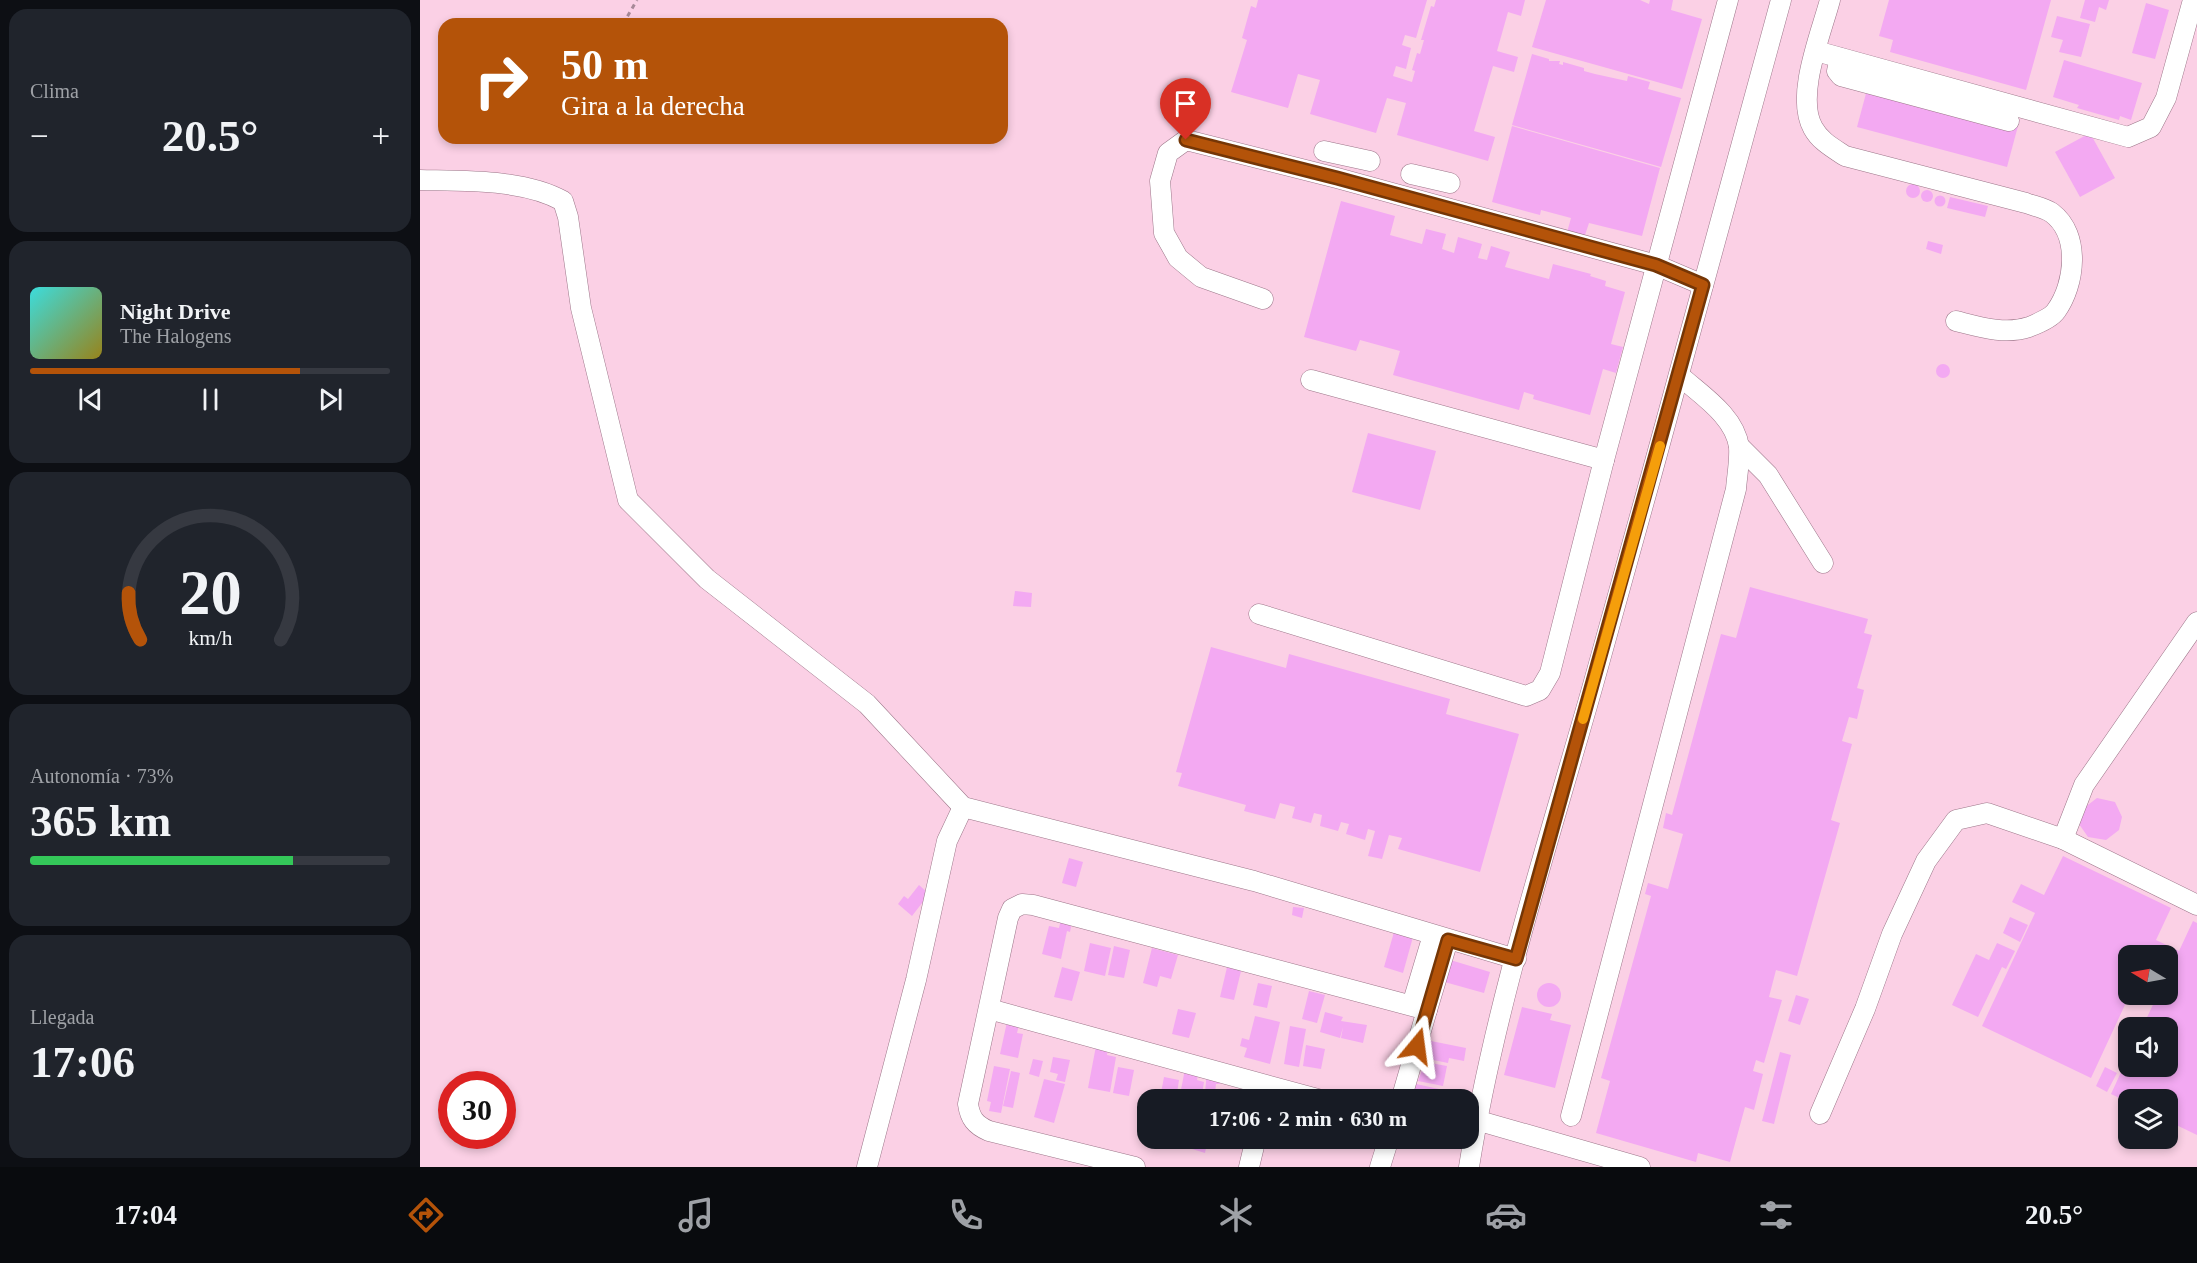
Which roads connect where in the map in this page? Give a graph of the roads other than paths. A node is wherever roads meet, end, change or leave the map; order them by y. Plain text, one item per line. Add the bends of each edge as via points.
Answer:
1 (1728, 0) edge
2 (1781, 0) edge
3 (1830, 0) edge
4 (2193, 0) edge
5 (1816, 51) junction
6 (1840, 58) junction
7 (2009, 121) dead end
8 (1370, 161) dead end
9 (1411, 174) dead end
10 (1337, 178) junction
11 (420, 180) edge
12 (1427, 202) junction
13 (1656, 265) junction
14 (1703, 285) junction
15 (1263, 299) dead end
16 (1956, 321) dead end
17 (1680, 376) junction
18 (1311, 380) dead end
19 (1739, 446) junction
20 (1604, 460) junction
21 (1823, 562) dead end
22 (1258, 614) dead end
23 (2197, 622) edge
24 (963, 807) junction
25 (2063, 839) junction
26 (2197, 905) edge
27 (1440, 937) junction
28 (1516, 959) junction
29 (1420, 1007) junction
30 (989, 1009) junction
31 (1255, 1089) edge
32 (1403, 1089) edge
33 (1479, 1108) edge
34 (1820, 1114) dead end
35 (1570, 1116) dead end
36 (1479, 1121) edge
37 (1253, 1149) edge
38 (1386, 1149) edge
39 (1472, 1149) edge
40 (867, 1167) edge
41 (1132, 1167) edge
42 (1249, 1167) edge
43 (1380, 1167) edge
44 (1469, 1167) edge
45 (1640, 1167) edge

1 - 13 street
2 - 14 street
3 - 5 street
4 - 6 street via 2166,98 2151,127 2128,137
5 - 6 street
5 - 16 street via 1806,105 1813,128 1826,143 1845,156 2026,203 2052,213 2067,234 2073,262 2069,288 2055,313 2029,327 1997,331
6 - 7 street via 1837,71 1841,76
8 - 10 street via 1333,153
9 - 12 street via 1442,181
10 - 12 street
10 - 15 street via 1186,140 1168,153 1160,181 1164,233 1178,258 1202,277
11 - 24 street via 473,181 544,190 563,201 581,308 628,500 707,579 867,704
12 - 13 street
13 - 14 street
13 - 20 street
14 - 17 street
17 - 19 street via 1721,413 1731,425
17 - 28 street
18 - 20 street
19 - 21 street via 1768,476
19 - 35 street via 1736,489
20 - 22 street via 1550,673 1540,690 1526,696
23 - 25 street via 2084,785
24 - 27 street via 1254,881
24 - 40 street via 947,841 916,980
25 - 26 street
25 - 34 street via 1987,813 1956,820 1926,861 1892,934
27 - 28 street
27 - 29 street
28 - 33 street
29 - 30 street via 1022,904 1012,909 1008,918
29 - 32 street
30 - 31 street
30 - 41 street via 968,1104 974,1121 989,1131
36 - 45 street
37 - 42 street
38 - 43 street
39 - 44 street

